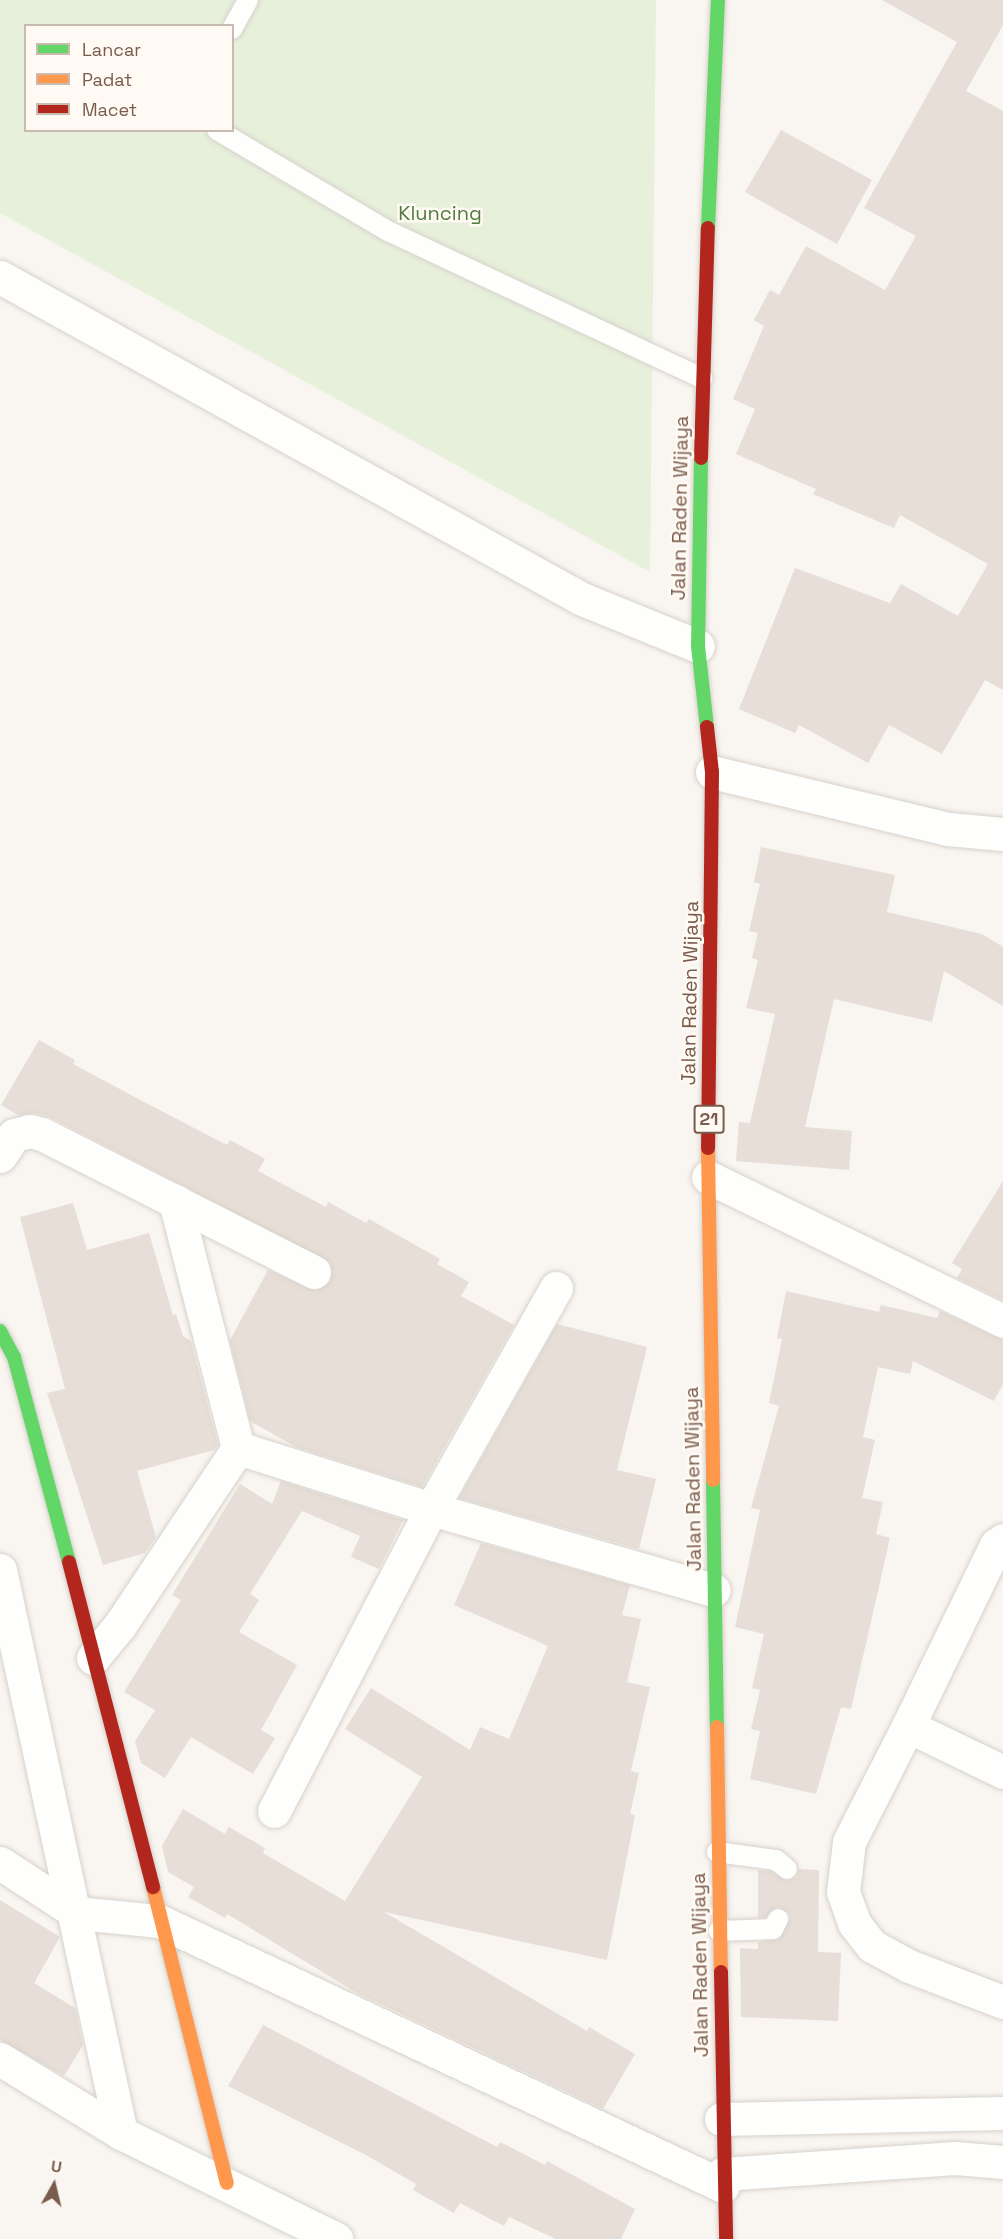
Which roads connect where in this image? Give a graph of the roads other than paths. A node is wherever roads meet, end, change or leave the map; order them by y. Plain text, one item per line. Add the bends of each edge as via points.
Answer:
1 (248, 0) edge
2 (718, 0) edge
3 (234, 25) edge
4 (220, 132) edge
5 (0, 277) edge
6 (702, 378) junction
7 (698, 646) junction
8 (712, 772) junction
9 (1003, 834) edge
10 (0, 1156) edge
11 (708, 1177) junction
12 (175, 1201) junction
13 (314, 1272) dead end
14 (556, 1288) dead end
15 (1003, 1321) edge
16 (5, 1349) edge
17 (238, 1448) junction
18 (431, 1509) junction
19 (1003, 1540) edge
20 (0, 1570) edge
21 (714, 1590) junction
22 (93, 1658) junction
23 (908, 1726) junction
24 (1003, 1772) edge
25 (274, 1811) dead end
26 (717, 1852) junction
27 (0, 1863) edge
28 (787, 1869) dead end
29 (76, 1912) junction
30 (778, 1919) dead end
31 (159, 1922) junction
32 (719, 1931) junction
33 (1003, 2002) edge
34 (0, 2059) edge
35 (1003, 2113) edge
36 (955, 2115) junction
37 (721, 2119) junction
38 (121, 2133) junction
39 (955, 2158) junction
40 (1003, 2162) edge
41 (722, 2180) junction
42 (227, 2183) junction
43 (336, 2239) edge
44 (726, 2239) edge

1 - 3 lane
2 - 6 main road, Jalan Raden Wijaya / 21
4 - 6 lane via 388,231
5 - 7 street via 582,599
6 - 7 main road, Jalan Raden Wijaya / 21
7 - 8 main road, Jalan Raden Wijaya / 21
8 - 9 street via 948,830
8 - 11 main road, Jalan Raden Wijaya / 21
10 - 12 street via 14,1135 30,1131
11 - 15 street
11 - 21 main road, Jalan Raden Wijaya / 21
12 - 13 street
12 - 17 street
14 - 18 street
16 - 22 main road
17 - 18 street
17 - 22 street via 120,1625
18 - 21 street
18 - 25 street
19 - 23 street via 996,1545
20 - 29 street
21 - 26 main road, Jalan Raden Wijaya / 21
22 - 31 main road
23 - 24 street
23 - 33 street via 849,1842 843,1892 854,1923 872,1946 909,1966
26 - 28 lane via 776,1860
26 - 32 main road, Jalan Raden Wijaya / 21
27 - 29 street
29 - 31 street
29 - 38 street
30 - 32 lane via 773,1929
31 - 41 street
31 - 42 main road
32 - 37 main road, Jalan Raden Wijaya / 21
34 - 38 street
35 - 36 street
36 - 37 street
36 - 39 street
37 - 41 main road, Jalan Raden Wijaya / 21
38 - 42 street
39 - 40 street
39 - 41 street
41 - 44 main road, Jalan Raden Wijaya / 21
42 - 43 street

